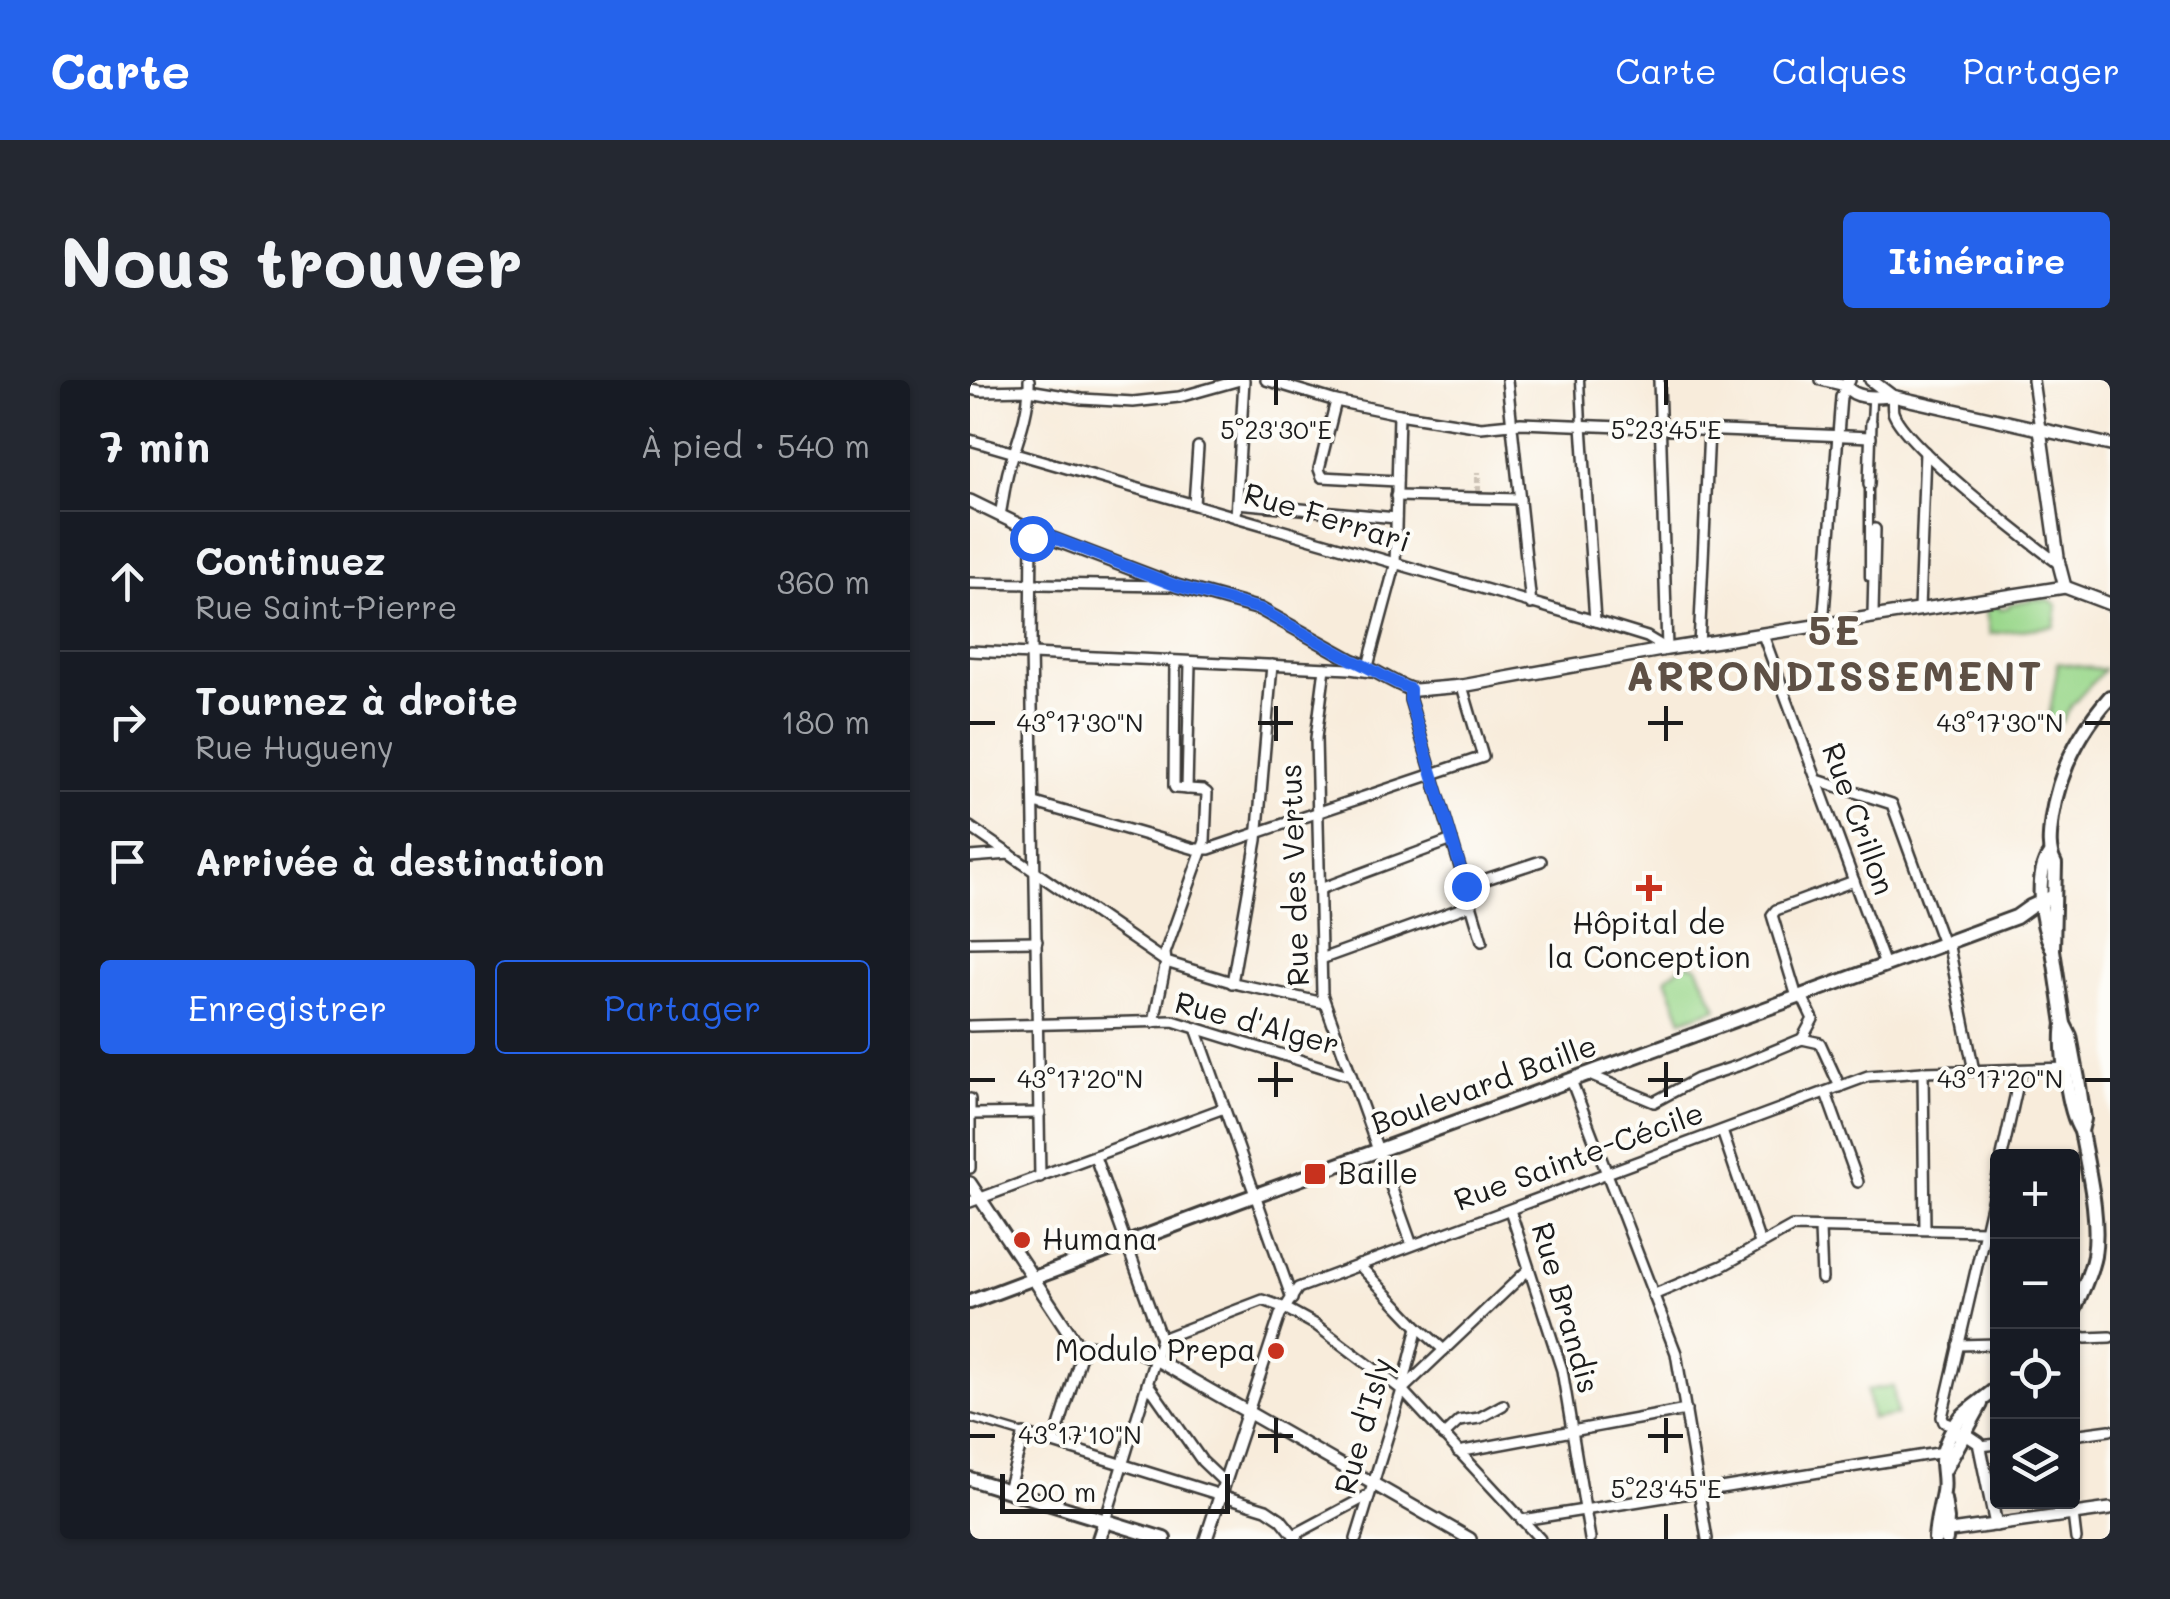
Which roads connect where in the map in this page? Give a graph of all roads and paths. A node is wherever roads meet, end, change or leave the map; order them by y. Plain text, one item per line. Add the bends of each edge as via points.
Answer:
1 (1242, 380) edge
2 (1266, 380) edge
3 (1507, 380) edge
4 (1580, 380) edge
5 (1659, 380) edge
6 (1821, 380) edge
7 (1870, 380) edge
8 (2033, 380) edge
9 (1283, 382) edge
10 (1848, 383) edge
11 (1029, 385) edge
12 (970, 389) edge
13 (1892, 396) junction
14 (1868, 399) junction
15 (1336, 401) junction
16 (1399, 414) junction
17 (1872, 422) joint
18 (1512, 425) junction
19 (1582, 425) junction
20 (1660, 428) junction
21 (2040, 429) junction
22 (1709, 430) junction
23 (1838, 435) junction
24 (1871, 437) junction
25 (970, 440) edge
26 (2110, 445) edge
27 (1198, 446) dead end
28 (1926, 452) junction
29 (1015, 453) junction
30 (1397, 482) junction
31 (1869, 485) joint
32 (1396, 496) junction
33 (1520, 499) junction
34 (970, 501) edge
35 (1237, 503) junction
36 (1194, 504) junction
37 (1000, 515) junction
38 (1236, 517) junction
39 (1396, 518) junction
40 (1875, 529) dead end
41 (1032, 531) junction
42 (1395, 564) junction
43 (2058, 564) junction
44 (1870, 577) dead end
45 (970, 583) edge
46 (1031, 583) junction
47 (1177, 586) junction
48 (2065, 587) junction
49 (1531, 604) junction
50 (2110, 604) edge
51 (1919, 610) junction
52 (1872, 614) dead end
53 (1595, 621) junction
54 (1823, 625) junction
55 (1763, 634) junction
56 (1699, 646) junction
57 (1667, 650) junction
58 (970, 651) edge
59 (1032, 654) junction
60 (1175, 662) junction
61 (1190, 663) junction
62 (1272, 664) junction
63 (1325, 668) junction
64 (1371, 669) junction
65 (1462, 686) junction
66 (1410, 689) junction
67 (2110, 696) edge
68 (1432, 773) junction
69 (1817, 780) junction
70 (1187, 789) junction
71 (1035, 803) junction
72 (1318, 812) junction
73 (970, 827) edge
74 (1258, 833) junction
75 (1452, 840) junction
76 (1202, 850) junction
77 (1010, 854) junction
78 (970, 857) edge
79 (1541, 861) dead end
80 (1036, 872) junction
81 (1854, 881) junction
82 (1466, 886) junction
83 (1320, 889) junction
84 (1471, 905) junction
85 (2048, 905) junction
86 (1037, 941) junction
87 (1482, 941) dead end
88 (970, 942) edge
89 (1946, 943) junction
90 (1321, 959) junction
91 (1166, 962) junction
92 (1885, 965) junction
93 (1232, 982) junction
94 (1800, 996) junction
95 (1324, 1002) junction
96 (1154, 1022) junction
97 (1038, 1025) junction
98 (970, 1026) edge
99 (1196, 1028) junction
100 (1802, 1039) junction
101 (2071, 1068) junction
102 (2022, 1070) junction
103 (1974, 1071) junction
104 (1924, 1072) junction
105 (1351, 1076) junction
106 (1595, 1078) junction
107 (1572, 1080) junction
108 (1840, 1087) junction
109 (1826, 1092) junction
110 (970, 1098) edge
111 (1224, 1108) junction
112 (1040, 1112) junction
113 (970, 1114) edge
114 (1722, 1131) junction
115 (2004, 1149) edge
116 (1378, 1151) junction
117 (1094, 1157) junction
118 (970, 1168) edge
119 (1607, 1174) junction
120 (1040, 1177) junction
121 (1858, 1182) dead end
122 (970, 1183) edge
123 (1254, 1196) junction
124 (975, 1201) edge
125 (1990, 1209) edge
126 (1510, 1210) junction
127 (1820, 1228) junction
128 (1925, 1230) junction
129 (1985, 1230) junction
130 (1126, 1243) junction
131 (1760, 1243) junction
132 (1412, 1245) junction
133 (1359, 1265) junction
134 (1529, 1270) junction
135 (1035, 1278) junction
136 (1822, 1279) dead end
137 (2080, 1293) edge
138 (1653, 1294) junction
139 (970, 1302) edge
140 (1288, 1304) junction
141 (1418, 1327) junction
142 (2080, 1336) edge
143 (2110, 1337) edge
144 (1161, 1339) junction
145 (1990, 1344) edge
146 (1958, 1345) junction
147 (1084, 1346) junction
148 (1444, 1350) junction
149 (1155, 1359) junction
150 (1148, 1384) junction
151 (1402, 1390) junction
152 (1990, 1394) edge
153 (1503, 1405) dead end
154 (1686, 1410) junction
155 (1248, 1412) junction
156 (970, 1418) edge
157 (2110, 1430) edge
158 (1572, 1431) junction
159 (1959, 1431) junction
160 (1024, 1434) junction
161 (2080, 1434) edge
162 (1443, 1436) junction
163 (1054, 1443) junction
164 (1990, 1445) edge
165 (1980, 1446) junction
166 (1458, 1452) junction
167 (1944, 1452) junction
168 (1123, 1464) junction
169 (1944, 1470) junction
170 (970, 1478) edge
171 (1222, 1488) junction
172 (1008, 1490) junction
173 (1371, 1490) junction
174 (1699, 1490) junction
175 (2110, 1508) edge
176 (1584, 1510) junction
177 (2074, 1514) junction
178 (1522, 1520) junction
179 (1105, 1521) junction
180 (1996, 1525) junction
181 (1941, 1534) edge
182 (1295, 1537) edge
183 (1099, 1539) edge
184 (1164, 1539) edge
185 (1206, 1539) edge
186 (1356, 1539) edge
187 (1470, 1539) edge
188 (1540, 1539) edge
189 (1590, 1539) edge
190 (1707, 1539) edge
191 (2076, 1539) edge

1 - 11 street via 1133,402 1082,399
1 - 35 street
2 - 9 street
3 - 18 street
4 - 19 street
5 - 20 street
6 - 10 street
7 - 13 street
7 - 14 street
8 - 21 street
9 - 15 street
10 - 14 street via 1853,394
10 - 23 street
11 - 12 street
11 - 29 street
13 - 14 street
13 - 21 street
13 - 28 street via 1894,413
14 - 17 street
15 - 16 street
15 - 30 street via 1322,478
16 - 18 street
16 - 30 street
17 - 24 street
18 - 19 street
18 - 33 street
19 - 20 street
19 - 53 street
20 - 22 street
20 - 57 street
21 - 26 street
21 - 43 street
22 - 23 street
22 - 56 street
23 - 24 street
23 - 54 street
24 - 31 street
25 - 29 street, Rue Ferrari
27 - 36 street
28 - 43 street
28 - 51 street
29 - 36 street, Rue Ferrari
29 - 37 street
30 - 32 street
31 - 44 street
32 - 33 street
32 - 39 street
33 - 49 street
34 - 37 street
35 - 38 street
35 - 39 street
36 - 38 street, Rue Ferrari
37 - 41 street
38 - 42 street, Rue Ferrari
39 - 42 street
40 - 52 street
41 - 46 street
41 - 47 street
42 - 49 street, Rue Ferrari
42 - 64 street
43 - 48 street
45 - 46 street
46 - 47 street
46 - 59 street
47 - 64 street via 1260,609
48 - 50 street
48 - 51 street
49 - 53 street, Rue Ferrari
51 - 54 street
53 - 57 street, Rue Ferrari
54 - 55 street
55 - 56 street
55 - 69 street, Rue Crillon
56 - 57 street
57 - 65 street
58 - 59 street
59 - 60 street
59 - 71 street
60 - 61 street
60 - 70 street via 1174,786
61 - 62 street
61 - 70 street
62 - 63 street
62 - 74 street
63 - 64 street
63 - 72 street, Rue des Vertus via 1316,738
64 - 66 street
65 - 66 street
65 - 68 street via 1484,757
66 - 68 street
67 - 85 main road via 2064,771 2043,863
68 - 72 street
68 - 75 street
69 - 81 street, Rue Crillon
69 - 89 street via 1892,804
70 - 76 street via 1207,793
71 - 76 street
71 - 80 street
72 - 74 street
72 - 83 street, Rue des Vertus
73 - 77 street
74 - 76 street
74 - 93 street
75 - 82 street
75 - 83 street
76 - 91 street
77 - 78 street
77 - 80 street
79 - 82 street
80 - 86 street
80 - 91 street
81 - 92 street, Rue Crillon
81 - 94 street via 1772,915
82 - 84 street
83 - 90 street, Rue des Vertus
84 - 87 street
84 - 90 street
85 - 89 main road, Boulevard Baille
85 - 101 main road via 2046,934
86 - 88 street
86 - 97 street
89 - 92 main road, Boulevard Baille
89 - 103 street
90 - 95 street, Rue des Vertus
91 - 93 street
91 - 96 street
92 - 94 main road, Boulevard Baille
93 - 95 street
94 - 100 street via 1812,1019
94 - 106 main road, Boulevard Baille
95 - 105 street, Rue des Vertus
96 - 97 street, Rue d'Alger
96 - 99 street, Rue d'Alger
97 - 98 street, Rue d'Alger
97 - 112 street
99 - 105 street, Rue d'Alger
99 - 111 street
100 - 106 street via 1654,1102
100 - 108 street via 1820,1043
101 - 102 street, Rue Sainte-Cécile
101 - 137 main road via 2074,1121 2094,1214 2090,1270
102 - 103 street, Rue Sainte-Cécile
102 - 115 street
103 - 104 street, Rue Sainte-Cécile
104 - 108 street, Rue Sainte-Cécile via 1873,1075
104 - 128 street
105 - 116 street, Rue des Vertus
106 - 107 main road, Boulevard Baille
107 - 116 main road, Boulevard Baille
107 - 119 street
108 - 109 street, Rue Sainte-Cécile
109 - 114 street, Rue Sainte-Cécile
109 - 121 street
110 - 113 street
111 - 117 street
111 - 123 street
112 - 113 street
112 - 120 street
113 - 118 street
114 - 119 street, Rue Sainte-Cécile
114 - 131 street
116 - 123 main road, Boulevard Baille
116 - 132 street, Rue des Vertus
117 - 120 street
117 - 130 street
119 - 126 street, Rue Sainte-Cécile
119 - 138 street
120 - 124 street
122 - 124 street
123 - 130 main road, Boulevard Baille
123 - 140 street
124 - 135 street
125 - 129 street
126 - 132 street, Rue Sainte-Cécile
126 - 134 street, Rue Brandis
127 - 128 street
127 - 131 street via 1792,1227
127 - 136 street
128 - 129 street
129 - 146 street
130 - 135 main road, Boulevard Baille
130 - 144 street
131 - 138 street
132 - 133 street, Rue Sainte-Cécile
133 - 140 street, Rue Sainte-Cécile via 1298,1288
133 - 141 street
134 - 148 street
134 - 158 street, Rue Brandis via 1562,1370
135 - 139 main road, Boulevard Baille
135 - 147 street
138 - 154 street via 1676,1353
140 - 144 street, Rue Sainte-Cécile via 1263,1300
140 - 151 street
140 - 155 street
141 - 148 street
141 - 151 street, Rue d'Isly
142 - 143 street
144 - 149 street
145 - 146 street
146 - 159 street via 1942,1417
147 - 149 street via 1135,1350
147 - 163 street
148 - 151 street
149 - 150 street
149 - 155 street
150 - 168 street
150 - 171 street
151 - 162 street
151 - 173 street, Rue d'Isly
152 - 159 main road via 1964,1414
153 - 162 street via 1459,1421
154 - 158 street
154 - 174 street
155 - 171 street
155 - 173 street
156 - 160 street
157 - 161 street
158 - 166 street
158 - 176 street, Rue Brandis
159 - 165 street
159 - 167 main road
159 - 169 main road
160 - 163 street
160 - 172 street
162 - 166 street
163 - 168 street
164 - 165 street
165 - 180 street
166 - 178 street
167 - 169 main road
167 - 174 street
168 - 171 street
168 - 179 street
169 - 181 main road
170 - 172 main road
171 - 182 street via 1275,1514
171 - 185 street
172 - 179 main road
173 - 182 street
173 - 186 street, Rue d'Isly
173 - 187 street
174 - 176 street
174 - 190 street
175 - 177 street
176 - 178 street
176 - 189 street, Rue Brandis
177 - 180 street
177 - 191 street
178 - 188 street
179 - 183 main road
179 - 184 main road
180 - 181 street

